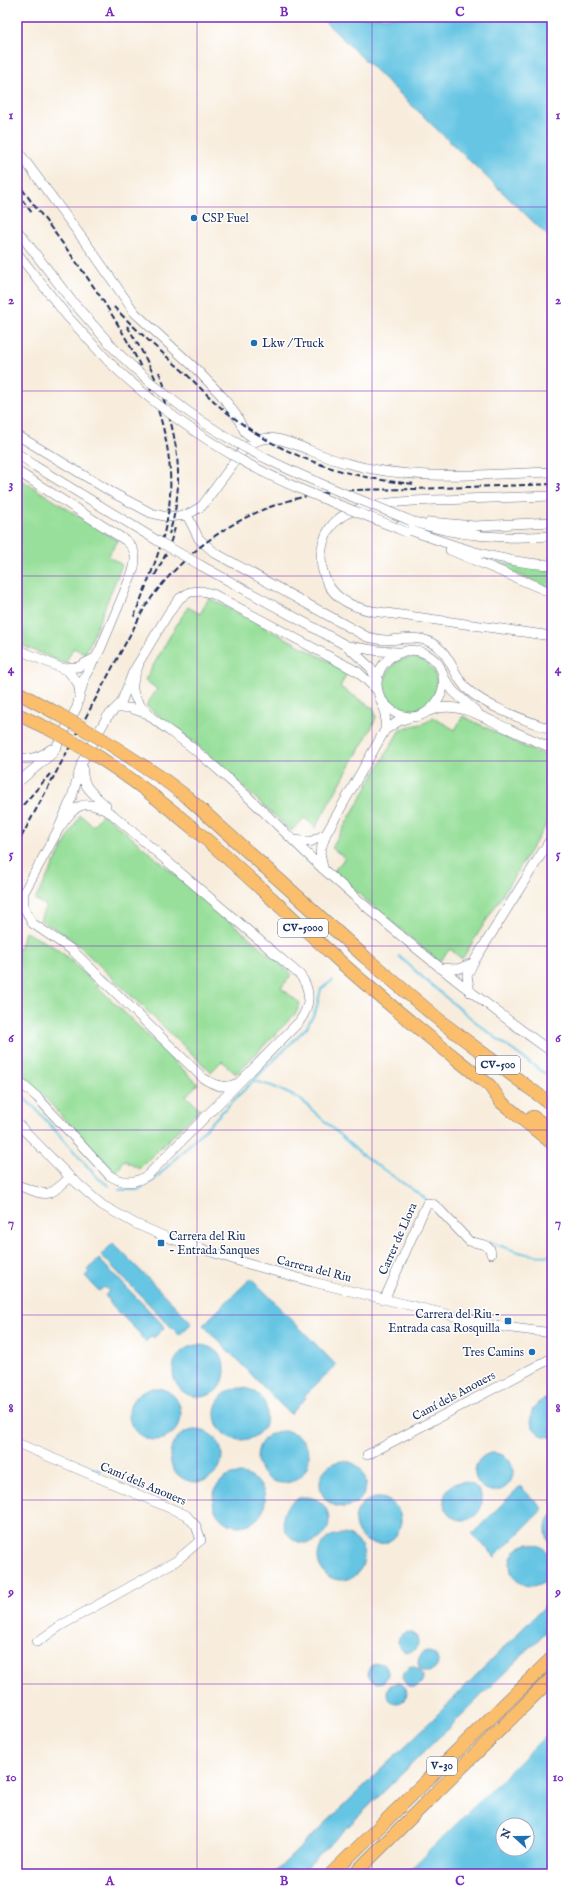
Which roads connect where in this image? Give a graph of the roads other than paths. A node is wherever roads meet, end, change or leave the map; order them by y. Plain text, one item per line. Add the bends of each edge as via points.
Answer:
1 (17, 150) edge
2 (17, 230) edge
3 (17, 253) edge
4 (239, 422) junction
5 (17, 435) edge
6 (260, 440) junction
7 (18, 455) edge
8 (235, 460) junction
9 (17, 472) edge
10 (552, 472) edge
11 (552, 496) edge
12 (187, 515) junction
13 (552, 522) edge
14 (409, 525) junction
15 (552, 536) edge
16 (552, 565) edge
17 (552, 593) edge
18 (552, 636) edge
19 (347, 646) junction
20 (17, 648) edge
21 (405, 651) junction
22 (96, 658) junction
23 (139, 664) junction
24 (63, 668) junction
25 (442, 673) junction
26 (378, 690) junction
27 (17, 694) edge
28 (80, 694) junction
29 (118, 708) junction
30 (429, 711) junction
31 (147, 713) junction
32 (17, 714) edge
33 (479, 714) junction
34 (413, 717) junction
35 (385, 730) junction
36 (552, 730) edge
37 (57, 737) junction
38 (552, 748) edge
39 (91, 756) junction
40 (17, 757) edge
41 (17, 783) edge
42 (112, 814) junction
43 (58, 830) junction
44 (326, 834) junction
45 (552, 838) edge
46 (292, 840) junction
47 (324, 869) junction
48 (25, 890) junction
49 (17, 905) edge
50 (473, 963) junction
51 (440, 968) junction
52 (470, 992) junction
53 (444, 1024) joint
54 (552, 1052) edge
55 (17, 1080) edge
56 (240, 1083) junction
57 (490, 1086) junction
58 (552, 1105) edge
59 (17, 1122) edge
60 (547, 1127) edge
61 (552, 1135) edge
62 (552, 1143) edge
63 (70, 1177) junction
64 (17, 1185) edge
65 (491, 1254) dead end
66 (385, 1298) junction
67 (552, 1333) edge
68 (552, 1358) edge
69 (17, 1443) edge
70 (367, 1454) dead end
71 (37, 1642) dead end
72 (552, 1658) edge
73 (552, 1678) edge
74 (435, 1792) junction
75 (331, 1874) edge
76 (339, 1874) edge
77 (354, 1874) edge

1 - 4 street via 135,313 222,396
2 - 14 street, bridge via 71,300 118,353 191,414 234,442 284,467 364,500
3 - 14 street, bridge via 67,316 109,362 172,416 228,453 268,474 358,512
4 - 6 street via 250,436
4 - 8 street via 240,443
5 - 12 street via 80,475 151,513 167,517
6 - 8 street via 249,445
6 - 10 street via 279,439 346,463 403,474
7 - 19 street, bridge via 158,541
8 - 12 street via 206,502
9 - 22 street via 125,540 135,552 133,571
11 - 18 street via 409,502 363,509 349,513 336,521 324,539 320,560 330,588 341,599 358,608
12 - 36 street via 199,539 215,553 367,637 383,640 420,638 430,642 447,656 459,679 471,692 504,710
13 - 14 street via 460,526 430,522
14 - 15 street via 475,536
14 - 16 street via 478,554
14 - 17 street
19 - 21 street via 383,652
19 - 26 street via 371,668
20 - 24 street
21 - 25 street via 427,655
21 - 26 street via 384,662 380,669
22 - 24 street via 78,668
22 - 28 street via 85,676
23 - 26 street via 180,598 190,592 202,591 213,594 358,672
23 - 29 street via 131,676
23 - 31 street via 133,693
24 - 28 street via 74,676
25 - 30 street via 443,690
25 - 33 street via 454,691
26 - 34 street via 390,711 397,715
26 - 35 street via 385,714
27 - 53 highway, CV-5000, bridge via 105,741 187,797 366,958
28 - 37 street via 77,707
29 - 31 street via 130,708
29 - 39 street via 107,717
30 - 33 street via 448,707
30 - 34 street
31 - 46 street via 234,784
32 - 37 highway, CV-5000
33 - 38 street
34 - 35 street via 399,721
35 - 44 street
37 - 39 highway, CV-5000, bridge
37 - 40 street via 47,752 37,757
37 - 41 street via 49,756
39 - 42 street via 82,771 85,785
39 - 43 street via 80,767 75,791
39 - 57 highway, CV-5000 via 117,769 179,817 353,974
42 - 43 street via 94,804 80,805 69,812
42 - 56 street via 296,971 306,985 308,1001 303,1017
43 - 48 street
44 - 46 street via 310,842
44 - 47 street via 320,852
45 - 50 street
46 - 47 street
47 - 51 street
48 - 49 street
48 - 56 street via 24,906 32,922 72,950 203,1078 217,1086 233,1086
50 - 51 street via 458,969
50 - 52 street via 467,976
51 - 52 street
52 - 54 street
53 - 58 highway, CV-500
55 - 56 street via 37,1097 105,1171 118,1180 130,1182 141,1180 148,1175
57 - 60 highway, CV-500
57 - 62 highway via 501,1102
59 - 63 street, Carrera del Riu
60 - 61 highway
63 - 64 street via 50,1194 41,1194
63 - 66 street, Carrera del Riu via 102,1205 166,1237 270,1271
65 - 66 street, Carrer de Llora via 485,1245 469,1241 438,1207 427,1203
66 - 67 street, Carrera del Riu via 496,1326
68 - 70 street, Camí dels Anouers
69 - 71 street, Camí dels Anouers via 186,1515 196,1526 202,1540 176,1561 60,1626
72 - 75 highway, V-30
73 - 74 highway, V-30
74 - 76 highway via 420,1802
74 - 77 highway, V-30

